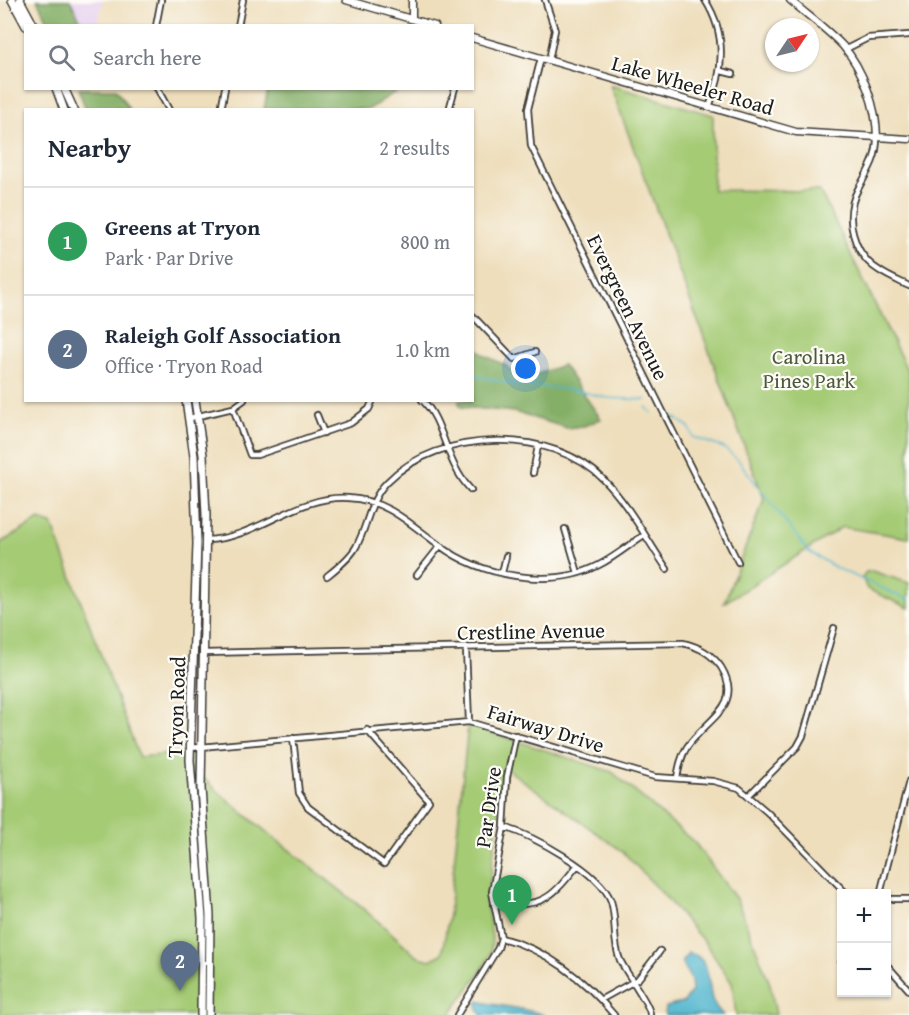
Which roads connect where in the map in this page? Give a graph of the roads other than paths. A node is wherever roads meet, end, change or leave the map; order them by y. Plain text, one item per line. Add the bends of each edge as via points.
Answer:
1 (12, 0) edge
2 (20, 0) edge
3 (161, 0) edge
4 (243, 0) edge
5 (346, 0) edge
6 (411, 0) edge
7 (545, 0) edge
8 (705, 0) edge
9 (790, 0) edge
10 (412, 18) junction
11 (25, 24) edge
12 (33, 24) edge
13 (156, 24) edge
14 (238, 24) edge
15 (429, 24) edge
16 (909, 35) edge
17 (474, 39) edge
18 (846, 49) junction
19 (541, 58) junction
20 (549, 60) junction
21 (721, 71) junction
22 (734, 74) dead end
23 (57, 90) edge
24 (65, 90) edge
25 (158, 90) edge
26 (225, 90) edge
27 (454, 90) edge
28 (709, 107) junction
29 (63, 108) edge
30 (73, 108) edge
31 (168, 108) edge
32 (221, 108) edge
33 (450, 108) edge
34 (877, 138) junction
35 (909, 139) edge
36 (909, 286) edge
37 (474, 317) edge
38 (536, 352) dead end
39 (186, 402) edge
40 (195, 402) edge
41 (240, 402) edge
42 (371, 402) edge
43 (424, 402) edge
44 (233, 408) junction
45 (317, 415) dead end
46 (198, 416) junction
47 (189, 418) junction
48 (324, 433) junction
49 (538, 446) junction
50 (445, 449) junction
51 (533, 473) dead end
52 (471, 490) dead end
53 (373, 501) junction
54 (565, 528) dead end
55 (644, 536) junction
56 (206, 540) junction
57 (440, 546) junction
58 (506, 556) dead end
59 (738, 562) dead end
60 (668, 569) dead end
61 (502, 573) junction
62 (578, 573) junction
63 (417, 575) dead end
64 (327, 576) dead end
65 (834, 628) dead end
66 (466, 649) junction
67 (204, 653) junction
68 (469, 722) junction
69 (367, 730) junction
70 (516, 735) junction
71 (293, 738) junction
72 (202, 747) junction
73 (190, 748) junction
74 (677, 778) junction
75 (909, 781) edge
76 (749, 795) junction
77 (504, 827) junction
78 (577, 866) junction
79 (843, 889) edge
80 (881, 889) edge
81 (891, 899) edge
82 (909, 899) edge
83 (494, 905) junction
84 (501, 938) junction
85 (660, 951) dead end
86 (891, 970) edge
87 (632, 983) junction
88 (909, 990) edge
89 (602, 999) junction
90 (201, 1015) edge
91 (209, 1015) edge
92 (457, 1015) edge
93 (614, 1015) edge
94 (650, 1015) edge

1 - 11 main road
2 - 12 main road
3 - 13 street
4 - 14 street
5 - 10 main road
6 - 10 main road
7 - 20 street via 555,30
8 - 21 street via 720,33
9 - 18 main road
10 - 15 main road
16 - 18 street via 868,38
17 - 19 main road, Lake Wheeler Road
18 - 34 main road via 873,106
19 - 20 main road, Lake Wheeler Road
19 - 59 street, Evergreen Avenue via 528,109 531,146
20 - 28 main road, Lake Wheeler Road
21 - 22 street
21 - 28 street
23 - 29 main road
24 - 30 main road
25 - 31 street
26 - 32 street
27 - 33 street
28 - 34 main road, Lake Wheeler Road via 796,132
34 - 35 main road, Lake Wheeler Road
34 - 36 street via 874,161 854,199 853,234 870,264
37 - 38 street via 514,359
39 - 47 main road, Tryon Road
40 - 46 main road, Tryon Road
41 - 44 street
42 - 48 street via 361,417
43 - 50 street via 431,410
44 - 46 street
44 - 48 street via 250,455 278,450
45 - 48 street
46 - 47 street
46 - 56 main road, Tryon Road
47 - 73 main road, Tryon Road via 197,543
49 - 50 street via 495,440
49 - 51 street
49 - 55 street via 574,459 604,479
50 - 52 street
50 - 53 street via 396,474
53 - 56 street via 321,499 240,534
53 - 57 street via 391,508
53 - 64 street via 356,549
54 - 62 street
55 - 60 street
55 - 62 street via 598,566
56 - 67 main road, Tryon Road
57 - 61 street via 483,569
57 - 63 street
58 - 61 street
61 - 62 street via 544,577
65 - 76 street via 803,736 797,747
66 - 67 street, Crestline Avenue
66 - 68 street
66 - 74 street, Crestline Avenue via 683,643 702,649 723,671 730,694 726,704 683,753
67 - 72 main road, Tryon Road
68 - 69 street, Fairway Drive
68 - 70 street, Fairway Drive
69 - 71 street, Fairway Drive
69 - 71 street via 429,801 384,864 308,807 299,793
70 - 74 street, Fairway Drive via 647,775
70 - 77 street, Par Drive via 507,777
71 - 72 street, Fairway Drive
72 - 73 street, Fairway Drive
72 - 91 main road, Tryon Road via 210,916
73 - 90 main road, Tryon Road via 202,918
74 - 76 street, Fairway Drive via 727,783
75 - 80 street
76 - 79 street, Fairway Drive
77 - 78 street via 537,838
77 - 83 street, Par Drive via 492,892
78 - 83 street via 543,901 521,906
78 - 87 street via 602,886 611,901 619,958
81 - 82 street
83 - 84 street, Par Drive
84 - 89 street via 540,952
84 - 92 street
85 - 87 street
86 - 88 street
87 - 89 street
87 - 94 street via 649,1006
89 - 93 street

